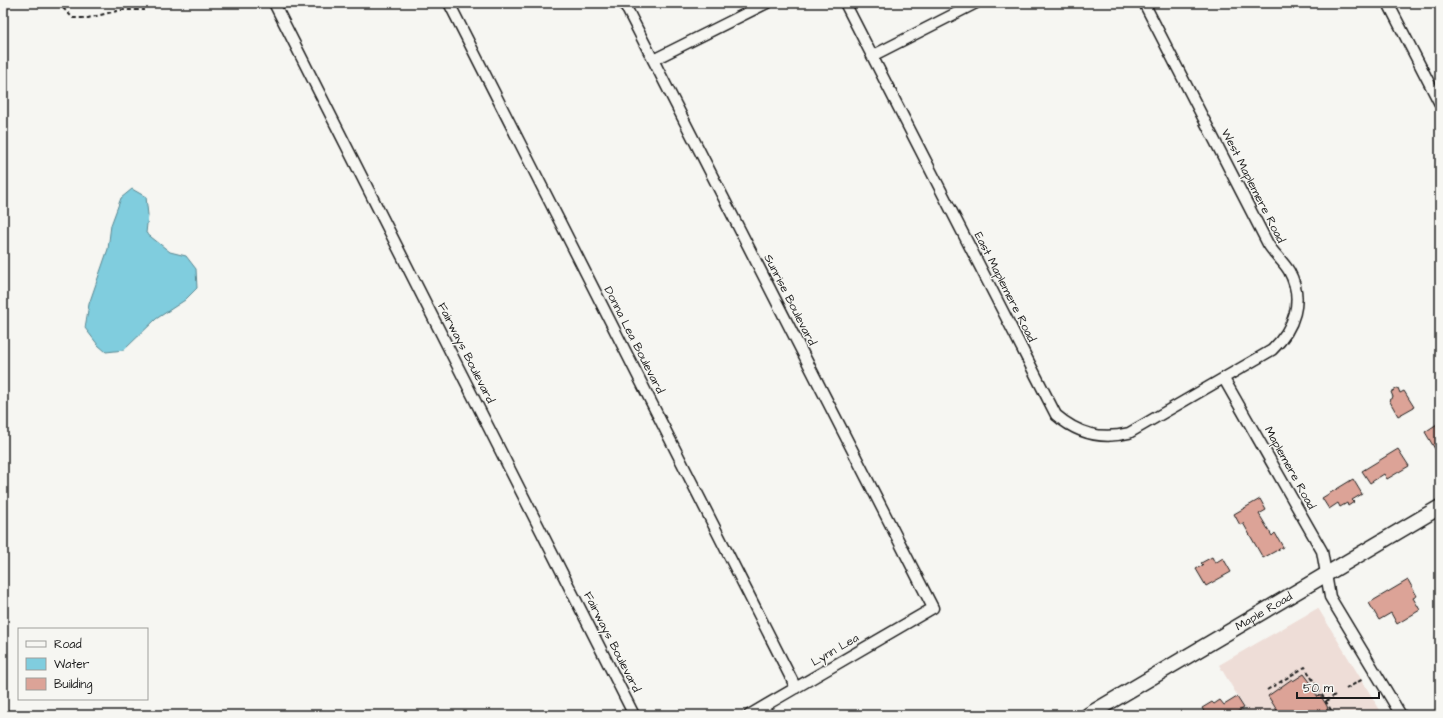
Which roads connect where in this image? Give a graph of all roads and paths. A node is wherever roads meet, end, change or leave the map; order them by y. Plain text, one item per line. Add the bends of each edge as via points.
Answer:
1 (58, 3) edge
2 (274, 3) edge
3 (449, 3) edge
4 (624, 3) edge
5 (767, 3) edge
6 (845, 3) edge
7 (976, 3) edge
8 (1144, 3) edge
9 (1388, 3) edge
10 (748, 7) edge
11 (145, 10) dead end
12 (872, 56) junction
13 (653, 60) junction
14 (1440, 104) edge
15 (1224, 379) junction
16 (1439, 509) edge
17 (1326, 573) junction
18 (933, 608) joint
19 (1363, 679) dead end
20 (1274, 686) junction
21 (796, 688) junction
22 (1346, 689) dead end
23 (1267, 690) dead end
24 (1277, 690) dead end
25 (1335, 696) dead end
26 (1325, 701) junction
27 (766, 711) edge
28 (634, 715) edge
29 (750, 715) edge
30 (1088, 715) edge
31 (1334, 715) edge
32 (1401, 715) edge

1 - 11 path via 73,18 88,18 121,10
2 - 28 street, Fairways Boulevard
3 - 21 street, Donna Lea Boulevard
4 - 13 street, Sunrise Boulevard
5 - 10 street
6 - 12 street, East Maplemere Road
7 - 12 street
8 - 15 street, West Maplemere Road via 1268,244 1289,271 1294,282 1296,309 1289,331 1272,350
9 - 14 street
10 - 13 street
12 - 15 street, East Maplemere Road via 1056,415 1076,430 1090,435 1123,435
13 - 18 street, Sunrise Boulevard
15 - 17 street, Maplemere Road via 1322,551
16 - 17 main road, Maple Road
17 - 30 main road, Maple Road
17 - 32 street, Maplemere Road via 1330,597
18 - 21 street, Lynn Lea
19 - 22 path
20 - 23 path
20 - 24 path
20 - 26 path via 1305,667
21 - 27 street, Lynn Lea
25 - 26 path
26 - 31 path
27 - 29 street, Lynn Lea

